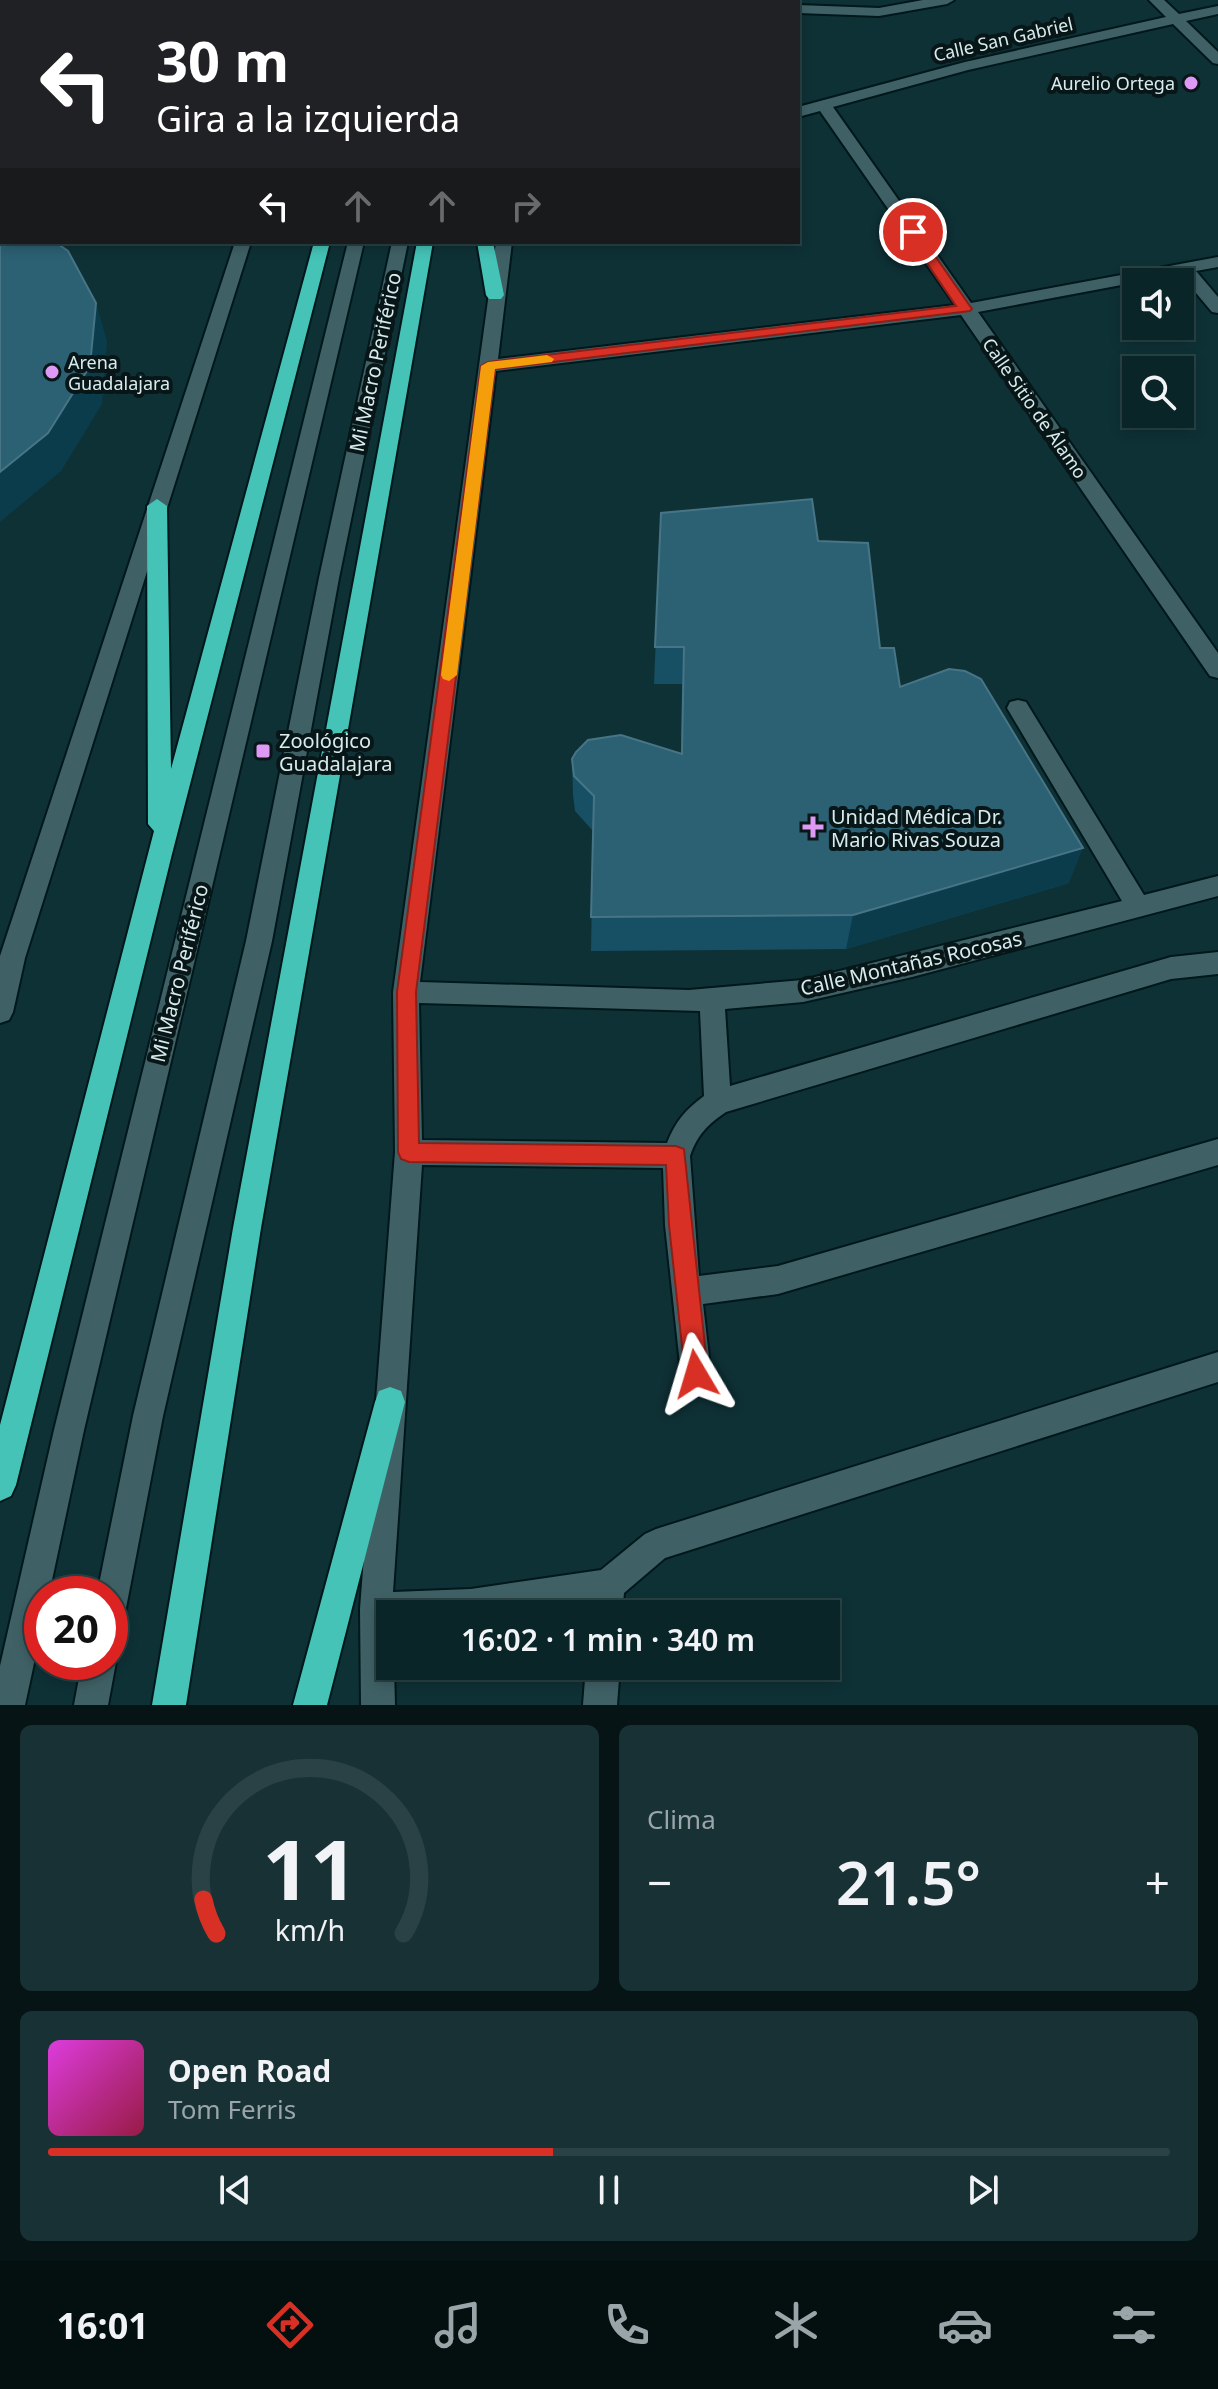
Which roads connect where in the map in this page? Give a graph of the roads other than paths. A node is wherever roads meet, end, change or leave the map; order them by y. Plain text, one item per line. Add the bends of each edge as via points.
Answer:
1 (947, 0) edge
2 (1156, 0) edge
3 (800, 9) edge
4 (1218, 10) edge
5 (1177, 20) junction
6 (1218, 60) edge
7 (825, 106) junction
8 (800, 112) edge
9 (242, 244) edge
10 (321, 244) edge
11 (356, 244) edge
12 (400, 244) edge
13 (425, 244) edge
14 (485, 244) edge
15 (504, 244) edge
16 (1218, 262) edge
17 (1184, 268) edge
18 (1122, 280) edge
19 (1194, 280) edge
20 (495, 295) junction
21 (1218, 308) edge
22 (965, 309) junction
23 (488, 366) junction
24 (157, 506) junction
25 (1218, 670) edge
26 (1018, 708) dead end
27 (160, 854) junction
28 (1218, 886) edge
29 (1138, 906) junction
30 (1218, 963) edge
31 (4, 982) edge
32 (406, 992) junction
33 (712, 999) junction
34 (0, 1012) edge
35 (718, 1102) junction
36 (409, 1152) junction
37 (1218, 1152) edge
38 (676, 1156) junction
39 (687, 1292) junction
40 (1218, 1367) edge
41 (696, 1374) dead end
42 (390, 1402) junction
43 (0, 1485) edge
44 (116, 1576) edge
45 (377, 1600) edge
46 (607, 1600) edge
47 (96, 1680) edge
48 (377, 1680) edge
49 (602, 1680) edge
50 (8, 1705) edge
51 (91, 1705) edge
52 (169, 1705) edge
53 (310, 1705) edge
54 (378, 1705) edge
55 (600, 1705) edge

1 - 3 street via 879,12
2 - 5 street
4 - 5 street, Calle San Gabriel
5 - 6 street
5 - 7 street, Calle San Gabriel via 965,66
7 - 8 street, Calle San Gabriel
7 - 22 street, Calle Sitio de Álamo
9 - 24 street
10 - 27 highway
11 - 50 street, Mi Macro Periférico via 72,1414
12 - 44 street, Mi Macro Periférico via 259,941 148,1416
13 - 52 highway via 247,1228
14 - 20 highway
15 - 20 street
16 - 17 street
18 - 22 street
19 - 21 street
20 - 23 street
22 - 23 street
22 - 25 street, Calle Sitio de Álamo
23 - 32 street
24 - 27 highway
24 - 31 street
26 - 29 street
27 - 43 highway
28 - 29 street, Calle Montañas Rocosas
29 - 33 street, Calle Montañas Rocosas via 803,991
30 - 35 street via 1171,968
31 - 34 street
32 - 33 street, Calle Montañas Rocosas via 579,1000
32 - 36 street
33 - 35 street
35 - 38 street via 698,1116
36 - 38 street
36 - 42 street
37 - 39 street via 778,1280
38 - 39 street
39 - 41 street
40 - 46 street via 656,1545
42 - 45 street
42 - 53 highway
47 - 51 street
48 - 54 street
49 - 55 street

